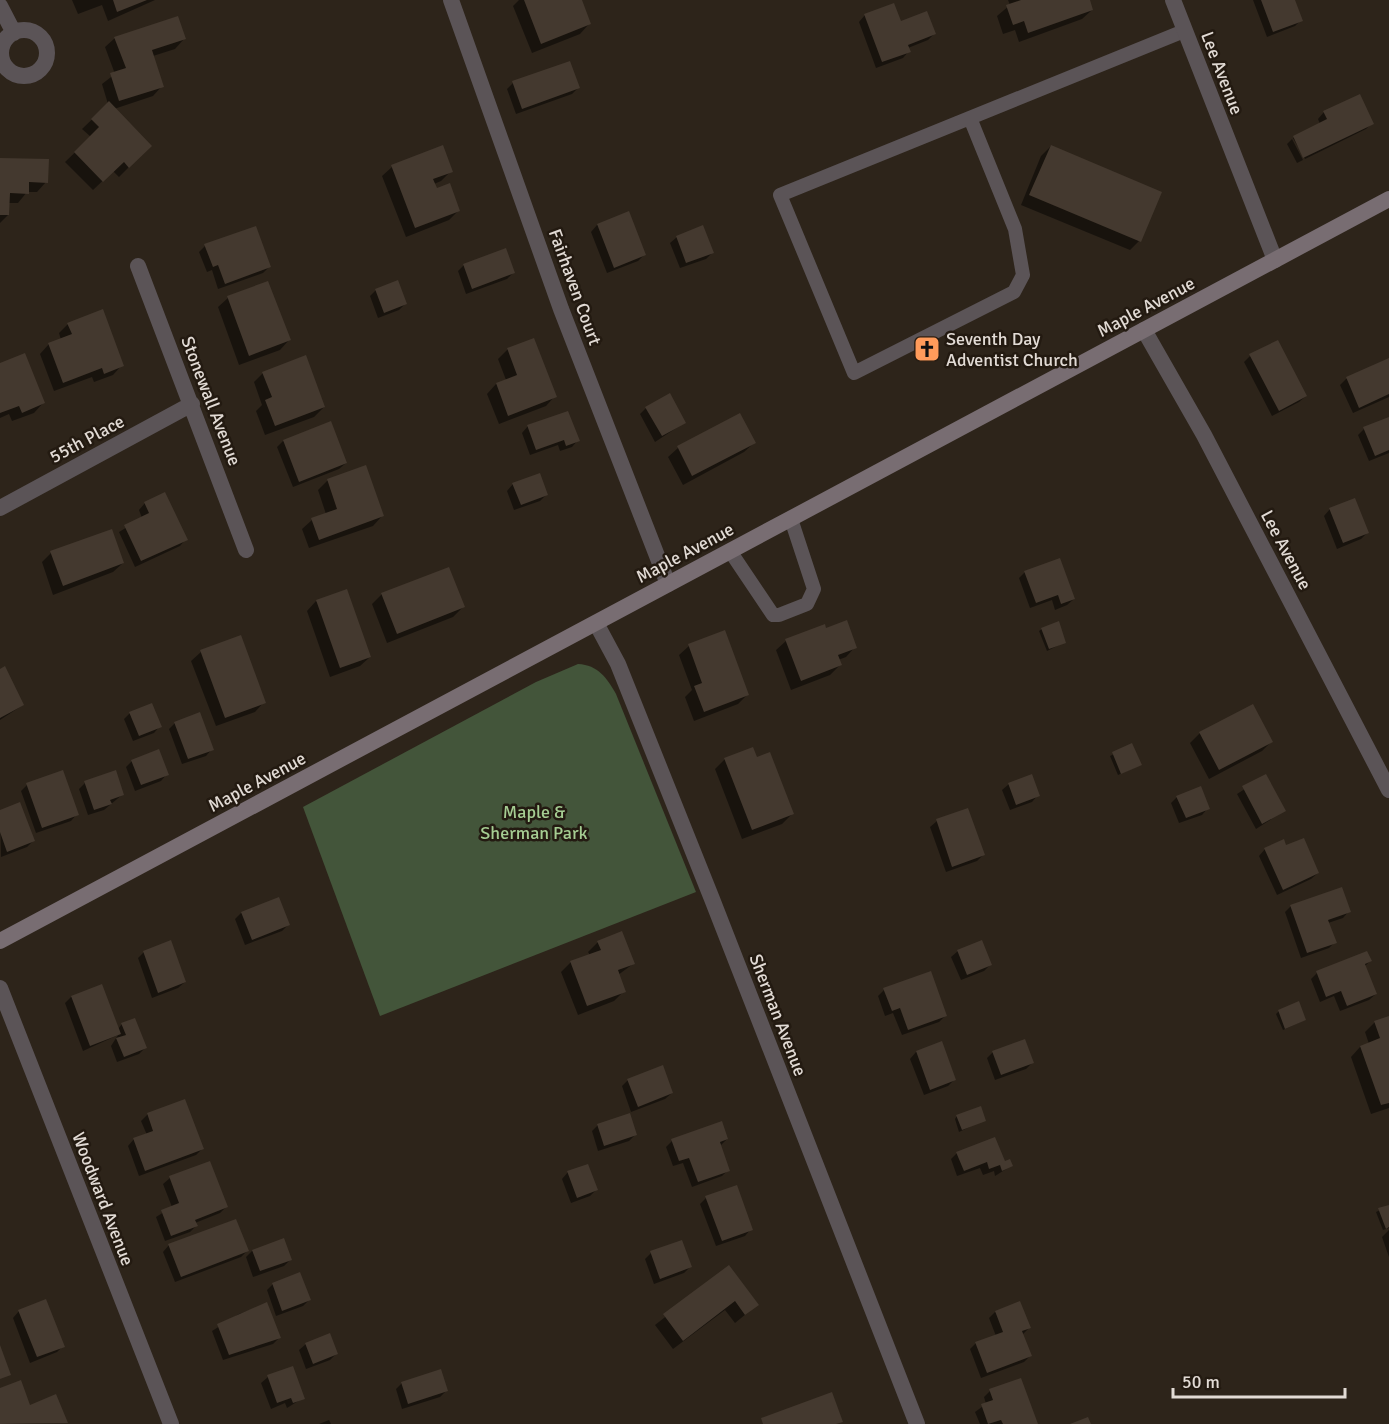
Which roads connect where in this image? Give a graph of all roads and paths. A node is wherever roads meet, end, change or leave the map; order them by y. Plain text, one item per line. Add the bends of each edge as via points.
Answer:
1 (451, 0) edge
2 (1173, 0) edge
3 (0, 6) edge
4 (1184, 31) junction
5 (14, 33) dead end
6 (970, 118) junction
7 (1389, 199) edge
8 (1275, 260) junction
9 (138, 266) dead end
10 (1144, 330) junction
11 (192, 404) junction
12 (0, 508) edge
13 (791, 519) junction
14 (246, 550) dead end
15 (730, 551) junction
16 (668, 585) junction
17 (596, 623) junction
18 (1389, 790) edge
19 (0, 941) edge
20 (0, 988) edge
21 (171, 1424) edge
22 (917, 1424) edge

1 - 16 street, Fairhaven Court via 561,309
2 - 4 street, Lee Avenue
3 - 5 street
4 - 6 lane
4 - 8 street, Lee Avenue
6 - 6 lane via 780,195 854,373 1014,292 1023,275 1015,229
7 - 8 main road, Maple Avenue
8 - 10 main road, Maple Avenue
9 - 11 street, Stonewall Avenue
10 - 13 main road, Maple Avenue
10 - 18 street, Lee Avenue via 1204,435
11 - 12 street, 55th Place
11 - 14 street, Stonewall Avenue
13 - 15 main road, Maple Avenue
13 - 15 lane via 814,589 807,604 773,615
15 - 16 main road, Maple Avenue
16 - 17 main road, Maple Avenue
17 - 19 main road, Maple Avenue
17 - 22 street, Sherman Avenue via 618,664
20 - 21 street, Woodward Avenue

